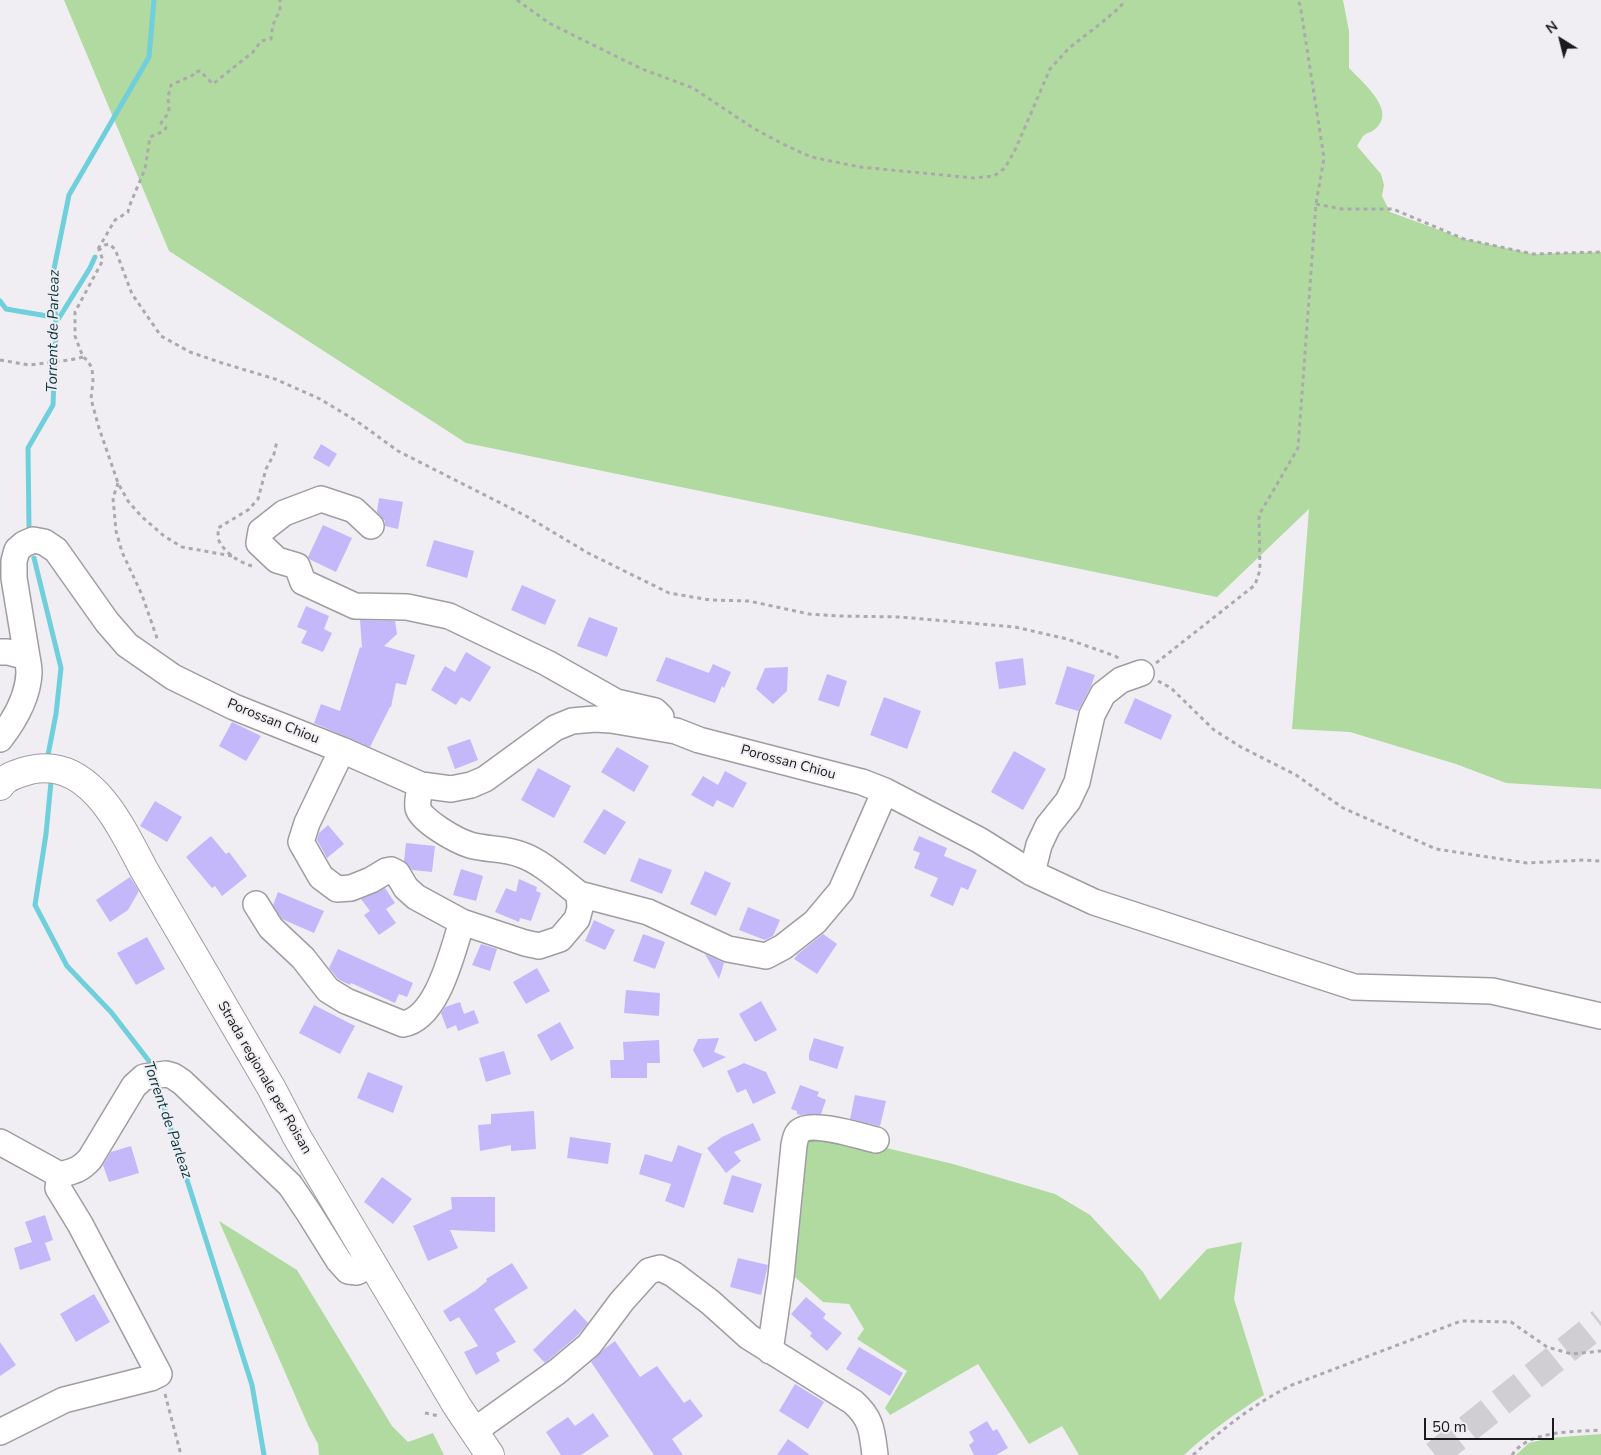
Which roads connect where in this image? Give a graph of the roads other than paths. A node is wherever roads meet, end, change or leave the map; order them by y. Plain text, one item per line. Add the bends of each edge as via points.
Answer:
1 (371, 526) dead end
2 (7, 579) edge
3 (0, 652) edge
4 (27, 657) junction
5 (1141, 673) road end
6 (676, 731) junction
7 (0, 740) edge
8 (342, 750) junction
9 (1, 783) edge
10 (421, 785) junction
11 (892, 794) junction
12 (1032, 873) junction
13 (579, 894) junction
14 (256, 904) dead end
15 (462, 922) junction
16 (1601, 1016) edge
17 (876, 1140) dead end
18 (0, 1142) edge
19 (60, 1175) junction
20 (372, 1264) junction
21 (770, 1350) junction
22 (0, 1432) edge
23 (474, 1432) junction
24 (490, 1455) edge
25 (875, 1455) edge

1 - 6 street, Porossan Chiou via 354,510 321,499 284,513 262,531 259,543 277,560 297,566 303,582 355,606 407,608 449,616 547,663 616,702 655,712
2 - 4 street, Porossan Chiou
2 - 8 street, Porossan Chiou via 18,550 33,540 44,542 56,550 127,645 154,665 234,707
3 - 4 street
4 - 7 street, Porossan Chiou via 26,694
5 - 12 street via 1121,680 1104,694 1092,716 1077,782 1039,844
6 - 10 street, Porossan Chiou via 610,720 572,721 555,728 485,779 471,785 451,789
6 - 11 street, Porossan Chiou via 699,740 862,782
8 - 10 street, Porossan Chiou
8 - 15 street via 301,842 320,877 337,889 351,888 391,870 397,872 406,888 416,897
9 - 20 main road, Strada regionale per Roisan via 15,774 51,769 82,779 99,796 128,838
10 - 13 street via 418,809 437,828 470,845 524,855
11 - 12 street, Porossan Chiou via 979,840
11 - 13 street via 841,891 815,922 766,956 728,949 648,912
12 - 16 street, Porossan Chiou via 1094,902 1354,987 1492,991
13 - 15 street via 577,919 560,939 539,946
14 - 15 street via 271,928 303,958 328,990 346,1001 403,1024 420,1018 438,993
17 - 21 street via 816,1126 798,1132
18 - 19 street
19 - 20 street via 82,1168 90,1160 134,1086 155,1076 173,1076 290,1186 338,1261 348,1271 357,1272
19 - 22 street via 58,1188 159,1374 64,1400
20 - 23 main road, Strada regionale per Roisan
21 - 23 street via 673,1274 660,1268 649,1272 622,1301 589,1345
21 - 25 street via 864,1411
23 - 24 main road, Strada regionale per Roisan

